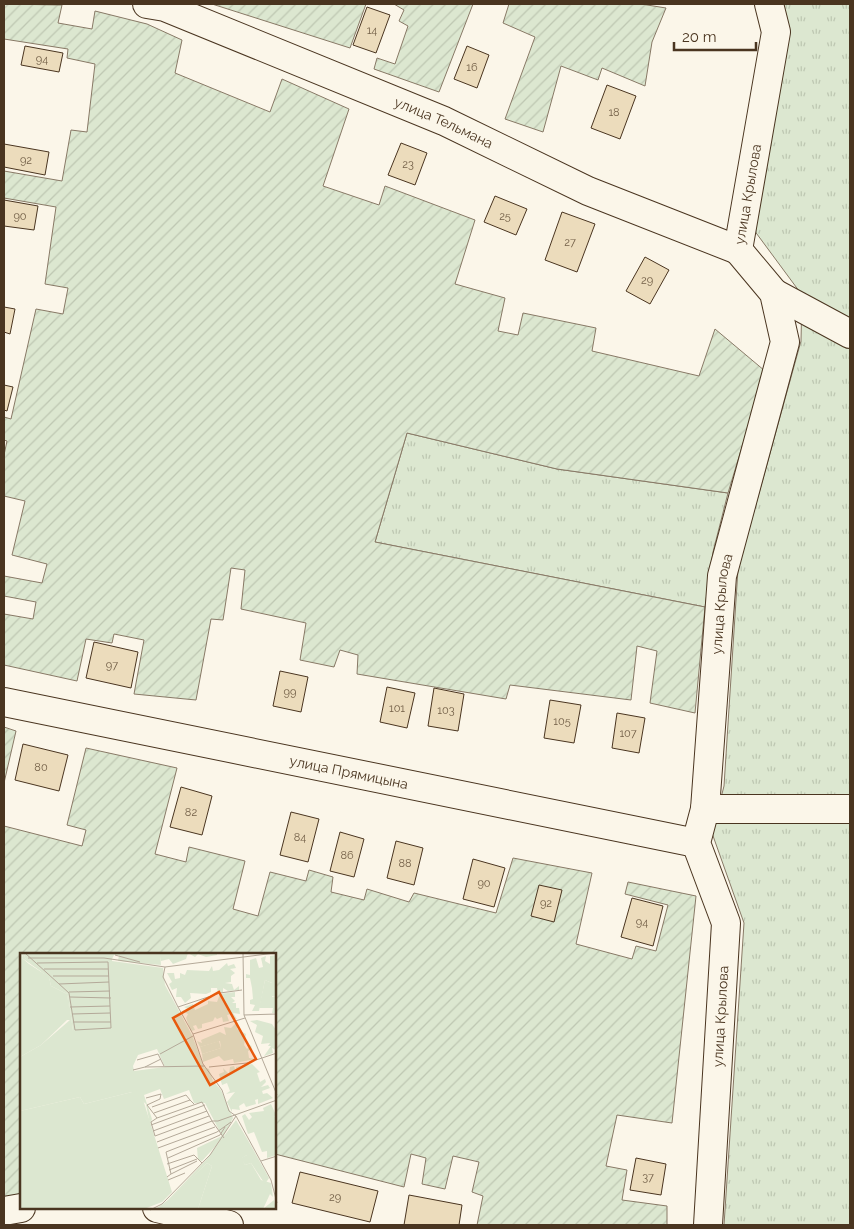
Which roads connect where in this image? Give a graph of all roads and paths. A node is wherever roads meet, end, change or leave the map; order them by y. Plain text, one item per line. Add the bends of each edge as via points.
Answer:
1 (147, 4) edge
2 (769, 4) edge
3 (738, 250) junction
4 (774, 293) junction
5 (850, 334) edge
6 (4, 702) edge
7 (705, 809) junction
8 (850, 810) edge
9 (696, 843) junction
10 (20, 1208) edge
11 (161, 1209) edge
12 (4, 1211) edge
13 (229, 1225) edge
14 (708, 1225) edge

1 - 3 street, улица Тельмана via 165,7 444,121 588,191
2 - 3 street, улица Крылова via 776,32
3 - 4 street, улица Крылова
4 - 5 street
4 - 7 street, улица Крылова via 785,342 722,576
6 - 9 street, улица Прямицына
7 - 8 street
7 - 9 street, улица Крылова
9 - 14 street, улица Крылова via 726,923
10 - 12 street
11 - 13 street

